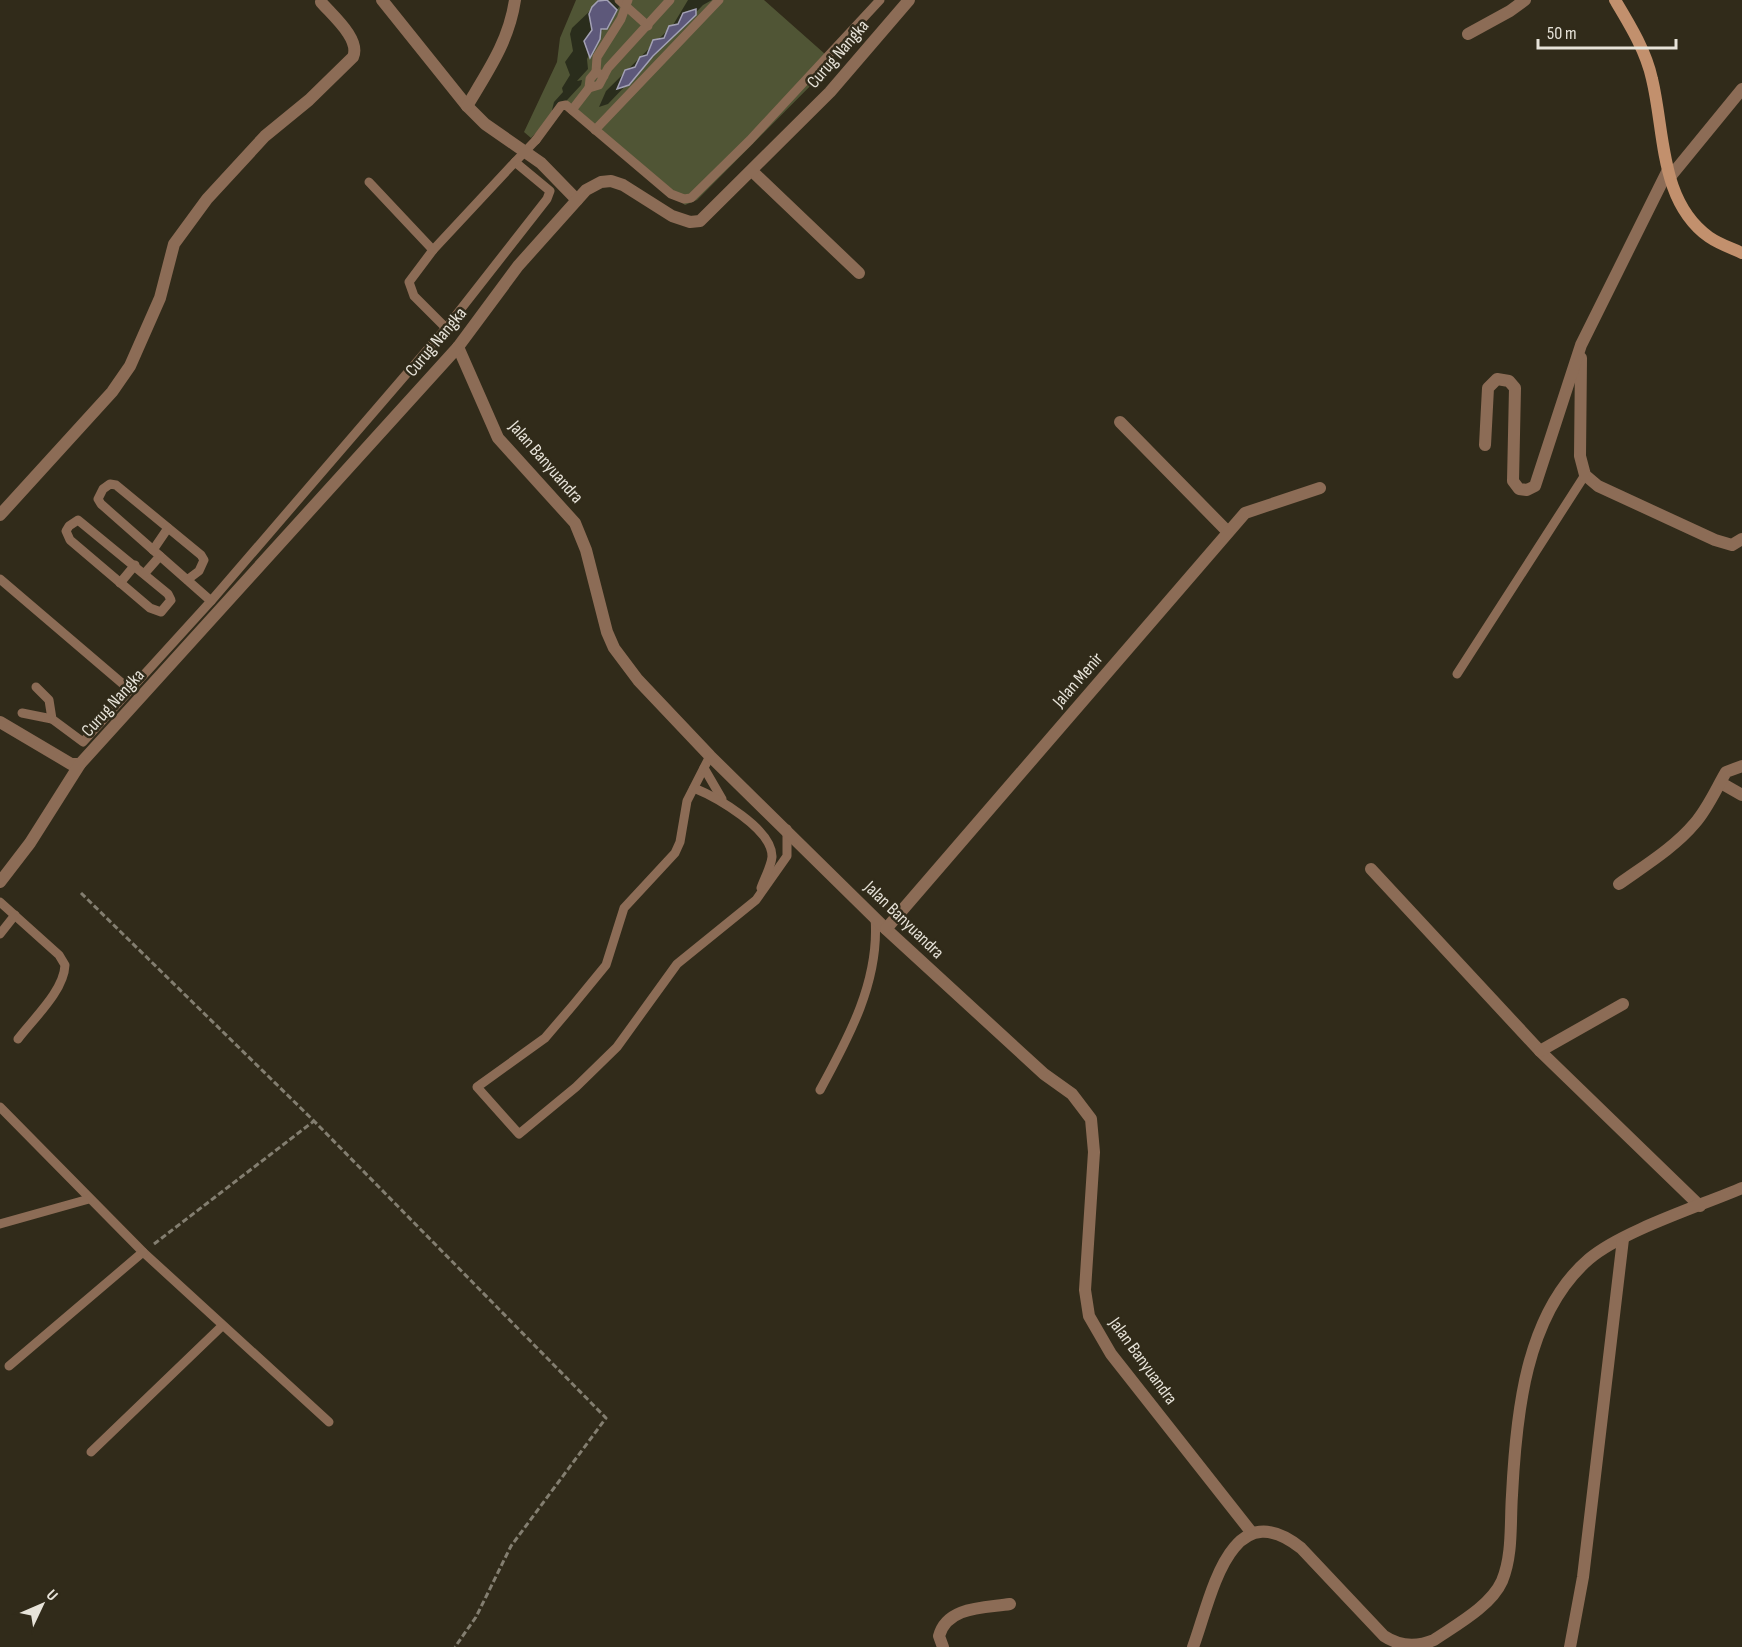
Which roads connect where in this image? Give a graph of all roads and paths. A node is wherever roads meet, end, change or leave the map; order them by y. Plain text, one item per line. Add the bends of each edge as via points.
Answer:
1 (382, 0) edge
2 (514, 0) edge
3 (670, 0) edge
4 (718, 0) edge
5 (880, 0) edge
6 (909, 0) edge
7 (1525, 0) edge
8 (1615, 0) edge
9 (321, 1) edge
10 (624, 2) edge
11 (648, 26) junction
12 (1468, 34) dead end
13 (600, 74) junction
14 (1742, 88) edge
15 (467, 106) junction
16 (572, 110) junction
17 (595, 130) junction
18 (515, 162) junction
19 (752, 171) junction
20 (1669, 173) junction
21 (369, 182) dead end
22 (577, 200) junction
23 (433, 250) junction
24 (1742, 253) edge
25 (859, 273) dead end
26 (446, 328) junction
27 (1581, 345) junction
28 (458, 347) junction
29 (1120, 422) dead end
30 (1485, 445) dead end
31 (1585, 475) junction
32 (1320, 488) dead end
33 (0, 515) edge
34 (168, 528) junction
35 (1228, 532) junction
36 (1742, 539) edge
37 (156, 553) junction
38 (135, 565) junction
39 (145, 573) junction
40 (0, 579) edge
41 (187, 580) junction
42 (120, 582) junction
43 (211, 600) junction
44 (1457, 674) dead end
45 (36, 687) dead end
46 (130, 690) junction
47 (22, 712) dead end
48 (52, 719) junction
49 (0, 722) edge
50 (710, 756) junction
51 (80, 765) junction
52 (1742, 766) edge
53 (704, 768) junction
54 (1721, 783) junction
55 (694, 788) junction
56 (1742, 795) edge
57 (722, 799) junction
58 (787, 829) junction
59 (1371, 869) dead end
60 (0, 882) edge
61 (1619, 885) dead end
62 (81, 893) dead end
63 (756, 900) junction
64 (0, 902) edge
65 (15, 915) junction
66 (875, 918) junction
67 (886, 929) junction
68 (0, 934) edge
69 (1623, 1004) dead end
70 (18, 1039) dead end
71 (1540, 1051) junction
72 (820, 1090) dead end
73 (0, 1107) edge
74 (314, 1121) junction
75 (1742, 1188) edge
76 (89, 1199) junction
77 (1700, 1206) junction
78 (0, 1224) edge
79 (1623, 1239) junction
80 (143, 1252) junction
81 (222, 1326) junction
82 (9, 1366) dead end
83 (329, 1422) dead end
84 (91, 1452) dead end
85 (1252, 1533) junction
86 (1010, 1604) dead end
87 (455, 1647) edge
88 (943, 1647) edge
89 (1192, 1647) edge
90 (1570, 1647) edge

1 - 15 street
2 - 15 street via 512,21 501,50
3 - 11 lane
4 - 17 lane
5 - 17 lane via 691,198 671,194
6 - 19 street, Curug Nangka via 830,92
7 - 12 street
8 - 20 main road via 1634,32 1652,78
9 - 33 street via 353,41 353,57 265,136 207,199 174,244 160,298 130,366 112,392
10 - 11 lane
10 - 13 lane via 621,19 597,57
11 - 13 lane
13 - 16 lane via 599,85 589,88
14 - 20 street
15 - 22 street via 485,124 541,163
16 - 17 lane
16 - 18 lane, bridge via 561,106
18 - 23 lane
18 - 26 lane via 549,194
19 - 22 street, Curug Nangka via 696,223 672,216 611,181 591,186
19 - 25 street
20 - 24 main road via 1680,202 1695,224 1716,241
20 - 27 street
21 - 23 lane
22 - 28 street, Curug Nangka via 518,266
23 - 26 lane via 412,276 409,289
26 - 43 lane
27 - 30 street via 1532,489 1519,489 1513,481 1515,388 1509,381 1497,379 1488,388
27 - 31 street via 1580,456
28 - 50 street, Jalan Banyuandra via 498,438 575,523 614,648 638,680
28 - 51 street, Curug Nangka
29 - 35 street
31 - 36 street via 1598,486 1715,540 1732,545
31 - 44 lane
32 - 35 street, Jalan Menir via 1250,510
34 - 37 lane
34 - 37 lane via 116,485 103,489 101,504
34 - 41 lane via 204,560 199,571
35 - 67 street, Jalan Menir
37 - 39 lane
37 - 41 lane
38 - 39 lane
38 - 42 lane
38 - 42 lane via 84,522 78,520 69,526 66,535 70,540
39 - 42 lane via 171,600 161,612 150,608
40 - 46 lane
41 - 43 lane
43 - 46 lane
45 - 48 lane via 49,700
46 - 48 lane via 83,742
47 - 48 lane
49 - 51 street, Curug Nangka via 71,764
50 - 53 lane
50 - 58 street, Jalan Banyuandra
51 - 60 street
52 - 54 street via 1729,769
53 - 55 lane
53 - 57 lane
54 - 56 street
54 - 61 street via 1682,837
55 - 57 lane
55 - 63 lane via 687,801 675,853 624,908 606,965 545,1038 477,1087 519,1134 576,1087 616,1047 677,964
57 - 63 lane via 747,819 769,845 772,857
58 - 63 lane via 787,856
58 - 66 street, Jalan Banyuandra
59 - 71 street
62 - 74 path
64 - 65 lane
65 - 68 lane
65 - 70 lane via 65,965 54,992
66 - 67 street, Jalan Banyuandra
66 - 72 lane via 877,940 872,971 845,1046
67 - 85 street, Jalan Banyuandra via 1044,1074 1072,1094 1091,1119 1094,1152 1084,1290 1089,1316 1111,1354
69 - 71 street
71 - 77 street
73 - 76 lane
74 - 80 path
74 - 87 path via 607,1420 511,1546 476,1617
75 - 77 street
76 - 78 lane
76 - 80 lane
77 - 79 street
79 - 85 street via 1603,1248 1568,1280 1547,1314 1530,1367 1515,1437 1505,1570 1495,1591 1460,1622 1426,1644 1400,1645 1287,1537 1274,1531
79 - 90 street via 1583,1577
80 - 81 lane
80 - 82 lane
81 - 83 lane
81 - 84 lane
85 - 89 street via 1242,1539 1215,1579
86 - 88 street via 964,1611 949,1618 939,1636

